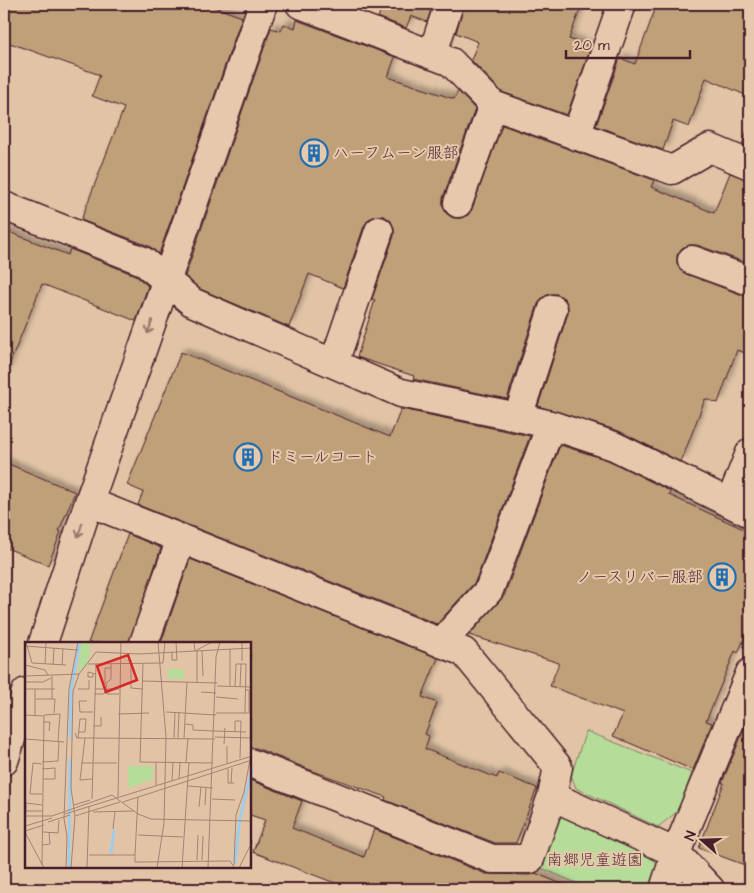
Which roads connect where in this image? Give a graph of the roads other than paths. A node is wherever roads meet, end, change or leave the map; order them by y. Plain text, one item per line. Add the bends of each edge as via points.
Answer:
1 (263, 4) edge
2 (300, 4) edge
3 (448, 4) edge
4 (622, 4) edge
5 (432, 55) junction
6 (493, 105) junction
7 (576, 136) junction
8 (750, 165) edge
9 (458, 203) dead end
10 (4, 206) edge
11 (379, 231) dead end
12 (692, 260) dead end
13 (166, 281) junction
14 (750, 281) edge
15 (554, 309) dead end
16 (334, 363) junction
17 (518, 417) junction
18 (551, 425) junction
19 (750, 453) edge
20 (89, 502) junction
21 (740, 508) edge
22 (181, 539) junction
23 (42, 642) edge
24 (144, 642) edge
25 (441, 643) junction
26 (750, 673) edge
27 (25, 695) edge
28 (4, 760) edge
29 (251, 763) edge
30 (552, 796) junction
31 (676, 853) junction
32 (664, 889) edge
33 (710, 889) edge

1 - 13 street
2 - 5 street
3 - 5 street
4 - 7 street
5 - 6 street via 451,62
6 - 7 street
6 - 9 street
7 - 8 street via 672,170 710,148
10 - 13 street via 143,261
11 - 16 street
12 - 14 street
13 - 16 street via 192,302
13 -> 20 street
15 - 17 street
16 - 17 street via 401,393
17 - 18 street
18 - 21 street via 614,446
18 - 25 street via 489,590
19 - 21 street
20 - 22 street
20 -> 23 street
22 - 24 street
22 - 25 street
25 - 30 street via 464,652 558,767
26 - 31 street
27 - 28 street
29 - 30 street via 492,859 530,859
30 - 31 street
31 - 32 street
31 - 33 street

